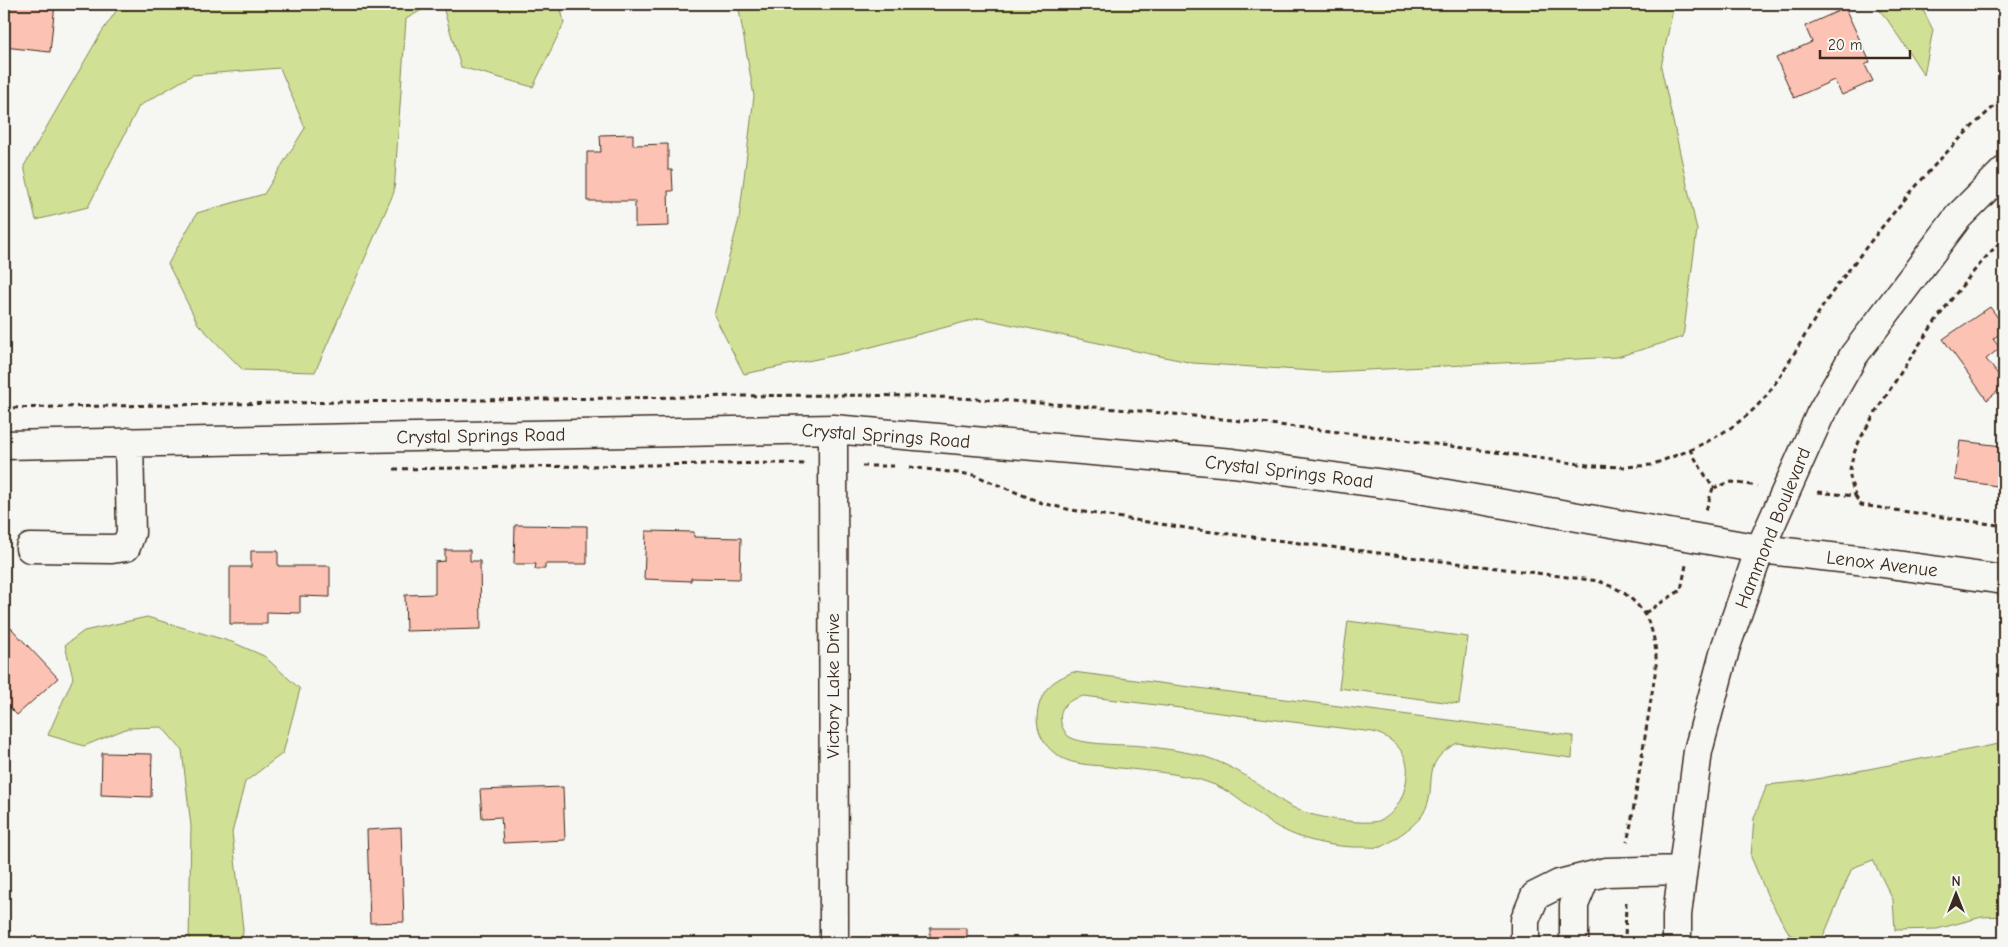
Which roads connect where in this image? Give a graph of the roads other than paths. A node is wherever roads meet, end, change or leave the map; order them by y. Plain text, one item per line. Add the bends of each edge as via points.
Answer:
1 (2004, 171) edge
2 (833, 429) junction
3 (129, 442) junction
4 (4, 444) edge
5 (30, 548) dead end
6 (1760, 549) junction
7 (2004, 580) edge
8 (1682, 870) junction
9 (1585, 878) junction
10 (834, 943) edge
11 (1525, 943) edge
12 (1574, 943) edge
13 (1677, 943) edge

1 - 6 street, Hammond Boulevard via 1958,217 1854,355 1820,415
2 - 3 street, Crystal Springs Road
2 - 6 street, Crystal Springs Road via 1233,463 1407,487
2 - 10 street, Victory Lake Drive
3 - 4 street, Crystal Springs Road
3 - 5 street via 131,533 126,547
6 - 7 street, Lenox Avenue
6 - 8 street, Hammond Boulevard via 1726,646 1698,751
8 - 9 street via 1606,872
8 - 13 street, Hammond Boulevard
9 - 11 street via 1559,884 1535,896 1525,920
9 - 12 street via 1574,905

